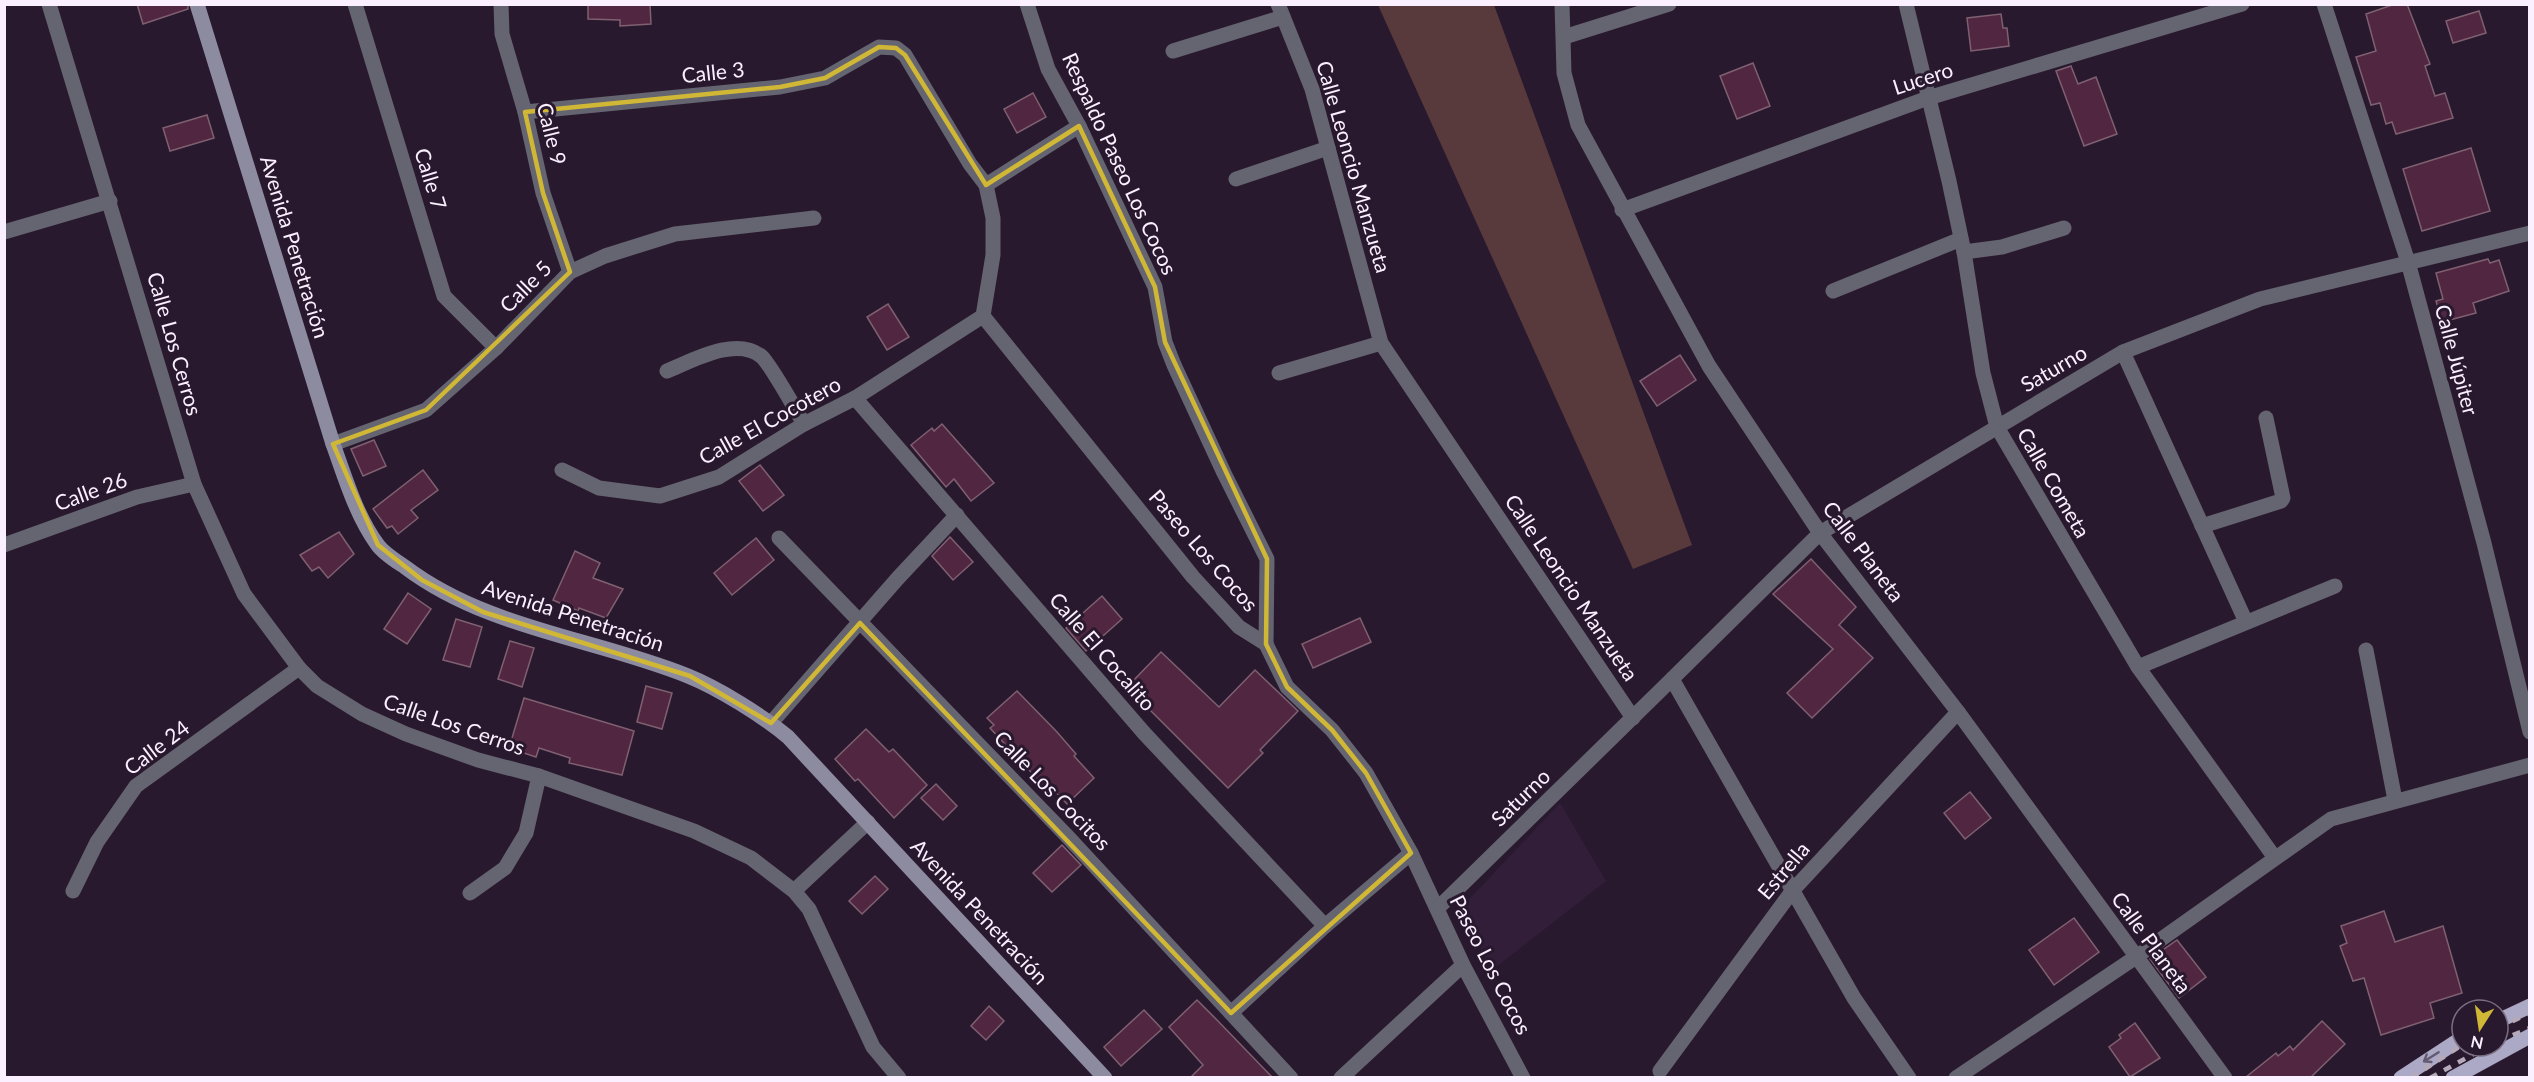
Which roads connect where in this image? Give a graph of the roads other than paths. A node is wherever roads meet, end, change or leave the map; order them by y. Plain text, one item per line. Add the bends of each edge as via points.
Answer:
1 (49, 4) edge
2 (197, 4) edge
3 (355, 4) edge
4 (501, 4) edge
5 (1027, 4) edge
6 (1562, 4) edge
7 (1670, 4) edge
8 (1906, 4) edge
9 (2242, 4) edge
10 (2324, 4) edge
11 (1281, 11) edge
12 (2193, 11) edge
13 (1564, 37) junction
14 (1173, 51) dead end
15 (1928, 98) junction
16 (525, 112) junction
17 (1079, 126) junction
18 (1328, 148) junction
19 (1236, 179) dead end
20 (986, 185) junction
21 (110, 201) junction
22 (1622, 210) junction
23 (814, 218) dead end
24 (2064, 228) dead end
25 (4, 232) edge
26 (2529, 232) edge
27 (1963, 246) junction
28 (2408, 261) junction
29 (570, 272) junction
30 (1833, 291) dead end
31 (983, 316) junction
32 (1382, 343) junction
33 (496, 348) junction
34 (2123, 352) junction
35 (667, 371) dead end
36 (1279, 373) dead end
37 (855, 398) junction
38 (2266, 418) dead end
39 (804, 424) junction
40 (1996, 427) junction
41 (333, 444) junction
42 (562, 470) dead end
43 (194, 484) junction
44 (957, 515) junction
45 (2202, 526) junction
46 (1820, 533) junction
47 (779, 538) dead end
48 (4, 545) edge
49 (2335, 586) dead end
50 (2246, 622) junction
51 (860, 623) junction
52 (1266, 644) junction
53 (2366, 650) dead end
54 (2138, 666) junction
55 (299, 668) junction
56 (1672, 679) junction
57 (1958, 712) junction
58 (1633, 718) junction
59 (771, 723) junction
60 (2529, 732) edge
61 (2529, 765) edge
62 (539, 776) junction
63 (2395, 800) junction
64 (868, 822) junction
65 (1411, 853) junction
66 (2275, 858) junction
67 (1793, 890) junction
68 (74, 891) dead end
69 (794, 891) junction
70 (470, 893) dead end
71 (1438, 909) junction
72 (1325, 926) junction
73 (2136, 957) junction
74 (1464, 964) junction
75 (2529, 1006) edge
76 (1231, 1013) junction
77 (2510, 1015) edge
78 (2529, 1036) edge
79 (2450, 1046) edge
80 (1660, 1071) dead end
81 (899, 1077) edge
82 (1105, 1077) edge
83 (1291, 1077) edge
84 (1341, 1077) edge
85 (1523, 1077) edge
86 (1909, 1077) edge
87 (1956, 1077) edge
88 (2225, 1077) edge
89 (2401, 1077) edge
90 (2453, 1077) edge

1 - 21 street, Calle Los Cerros
2 - 41 street, Avenida Penetración
3 - 33 street, Calle 7 via 444,296
4 - 16 street, Calle 9 via 502,34
5 - 17 street, Respaldo Paseo Los Cocos via 1048,69
6 - 13 street, Calle Planeta
7 - 13 street
8 - 15 street, Calle Cometa
9 - 12 street, Lucero
10 - 28 street, Calle Júpiter
11 - 14 street
11 - 18 street, Calle Leoncio Manzueta via 1312,89
12 - 15 street, Lucero
13 - 22 street, Calle Planeta via 1564,73 1578,125
15 - 22 street, Lucero
15 - 27 street, Calle Cometa
16 - 20 street, Calle 3 via 780,87 825,78 879,47 896,48 905,55
16 - 29 street, Calle 9 via 543,193
17 - 20 street
17 - 52 street, Respaldo Paseo Los Cocos via 1155,287 1165,342 1174,365 1267,559
18 - 19 street
18 - 32 street, Calle Leoncio Manzueta
20 - 31 street via 993,218 993,255
21 - 25 street
21 - 43 street, Calle Los Cerros
22 - 46 street, Calle Planeta via 1709,366
23 - 29 street, Calle 5 via 675,234 605,256
24 - 27 street via 2002,247
26 - 28 street, Saturno
27 - 30 street
27 - 40 street, Calle Cometa via 1983,373
28 - 34 street, Saturno via 2260,299
28 - 60 street, Calle Júpiter via 2484,543
29 - 33 street, Calle 5
31 - 37 street, Calle El Cocotero
31 - 52 street, Paseo Los Cocos via 1192,578 1239,627
32 - 36 street
32 - 58 street, Calle Leoncio Manzueta
33 - 41 street, Calle 5 via 426,410
34 - 40 street, Saturno
34 - 45 street
35 - 39 street via 711,354 739,349 761,356
37 - 39 street, Calle El Cocotero
37 - 44 street, Calle El Cocalito
38 - 45 street via 2283,498
39 - 42 street, Calle El Cocotero via 719,477 660,496 598,488
40 - 46 street, Saturno
40 - 54 street, Calle Cometa
41 - 59 street, Avenida Penetración via 351,493 378,545 422,580 483,612 690,676
43 - 48 street, Calle 26 via 136,497
43 - 55 street, Calle Los Cerros via 243,594
44 - 51 street
44 - 72 street, Calle El Cocalito via 1144,733
45 - 50 street
46 - 56 street, Saturno
46 - 57 street, Calle Planeta
47 - 51 street, Calle Los Cocitos
49 - 50 street
50 - 54 street
51 - 59 street
51 - 76 street, Calle Los Cocitos via 1068,837
52 - 65 street, Paseo Los Cocos via 1287,687 1332,730 1366,773
53 - 63 street
54 - 66 street, Calle Cometa
55 - 62 street, Calle Los Cerros via 317,686 362,714 406,734 478,760
55 - 68 street, Calle 24 via 136,786 97,842
56 - 58 street, Calle Leoncio Manzueta
56 - 67 street, Calle Leoncio Manzueta
57 - 67 street, Estrella
57 - 73 street, Calle Planeta
58 - 71 street, Saturno
59 - 64 street, Avenida Penetración
61 - 63 street
62 - 69 street, Calle Los Cerros via 694,831 751,858
62 - 70 street via 526,833 505,868
63 - 66 street via 2331,819
64 - 69 street
64 - 82 street, Avenida Penetración
65 - 71 street, Paseo Los Cocos
65 - 72 street
66 - 73 street
67 - 80 street, Estrella
67 - 86 street, Calle Leoncio Manzueta via 1854,998
69 - 81 street, Calle Los Cerros via 809,909 827,944 873,1047
71 - 74 street, Paseo Los Cocos
72 - 76 street
73 - 87 street
73 - 88 street, Calle Planeta
74 - 84 street
74 - 85 street, Paseo Los Cocos
75 - 77 main road
76 - 83 street, Calle Los Cocitos
78 - 90 main road
79 -> 89 main road

